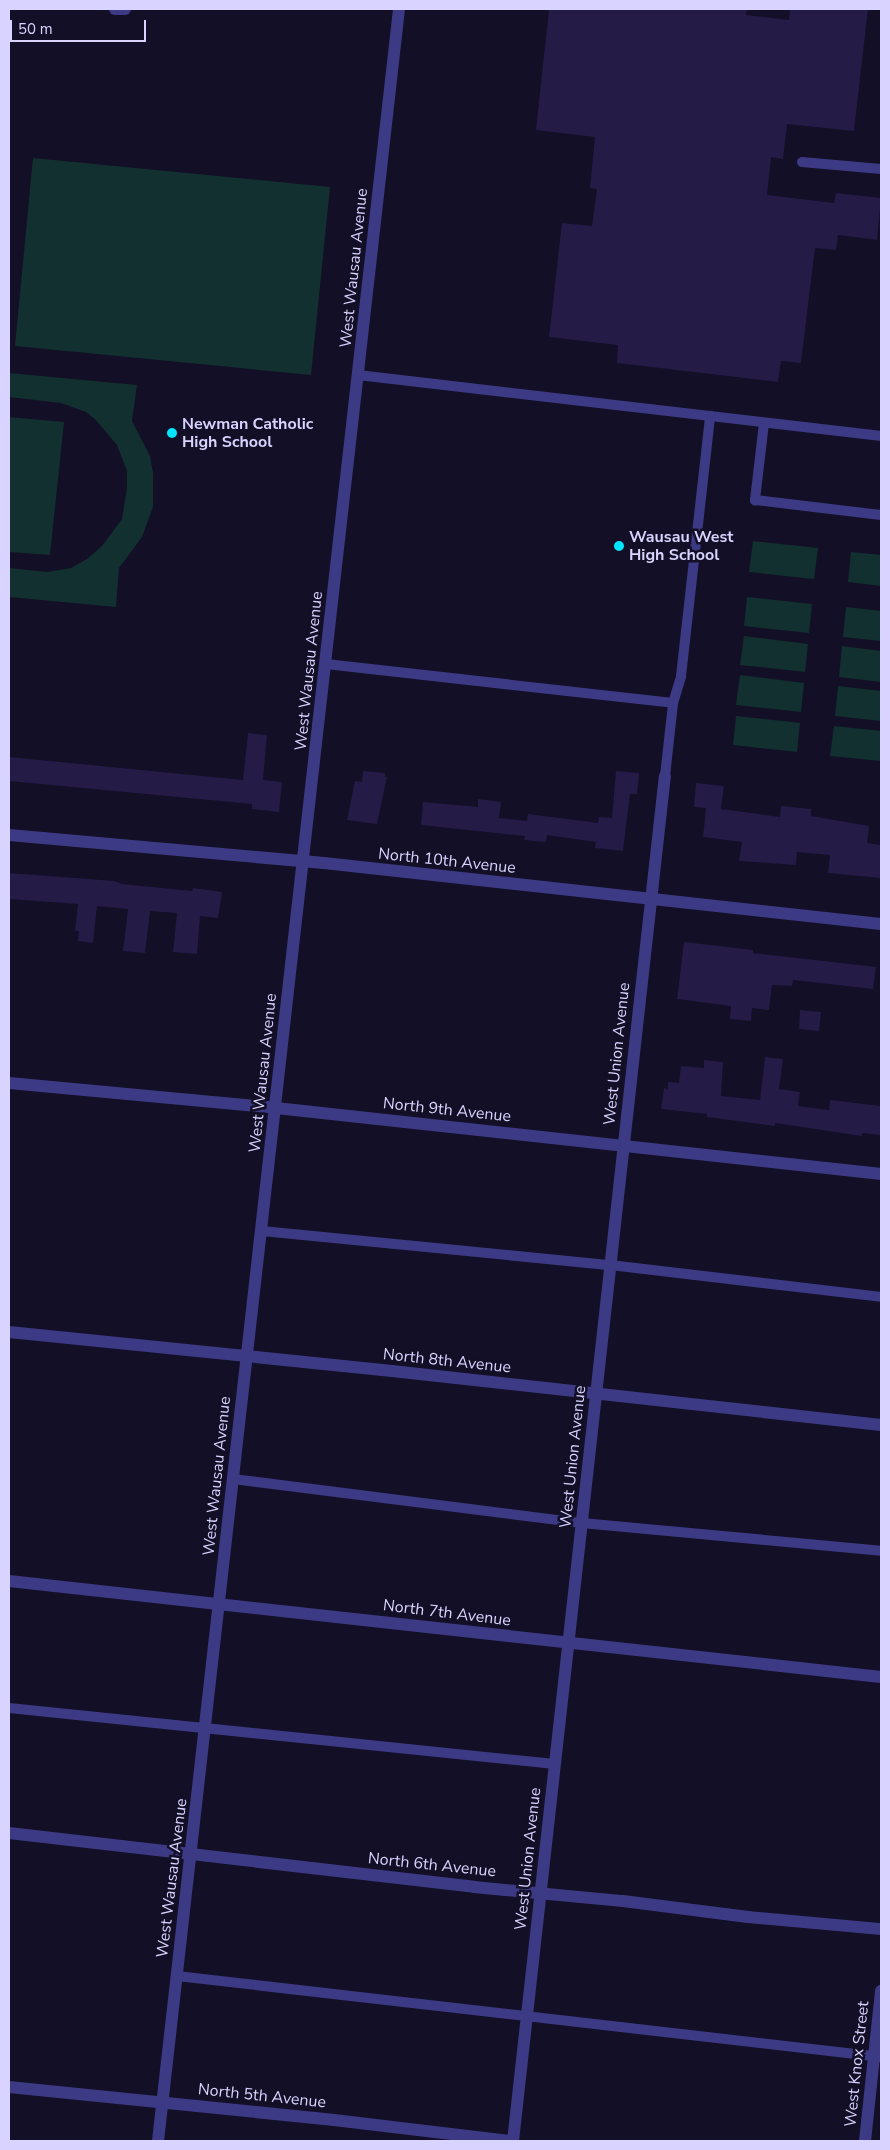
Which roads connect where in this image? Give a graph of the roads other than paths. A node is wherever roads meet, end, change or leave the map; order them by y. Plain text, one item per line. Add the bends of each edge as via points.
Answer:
1 (115, 9) edge
2 (125, 9) edge
3 (399, 9) edge
4 (802, 162) dead end
5 (881, 169) edge
6 (358, 375) junction
7 (710, 416) junction
8 (764, 422) junction
9 (881, 436) edge
10 (881, 515) edge
11 (326, 664) junction
12 (673, 703) junction
13 (664, 776) joint
14 (9, 834) edge
15 (304, 862) junction
16 (651, 900) junction
17 (881, 924) edge
18 (9, 1083) edge
19 (276, 1108) junction
20 (623, 1146) junction
21 (881, 1174) edge
22 (262, 1231) junction
23 (610, 1265) junction
24 (881, 1297) edge
25 (9, 1332) edge
26 (247, 1357) junction
27 (596, 1394) junction
28 (881, 1424) edge
29 (233, 1479) junction
30 (582, 1523) junction
31 (881, 1550) edge
32 (9, 1581) edge
33 (219, 1603) junction
34 (568, 1643) junction
35 (881, 1677) edge
36 (9, 1708) edge
37 (205, 1728) junction
38 (555, 1764) junction
39 (9, 1833) edge
40 (191, 1854) junction
41 (540, 1892) junction
42 (881, 1929) edge
43 (177, 1976) junction
44 (881, 1991) edge
45 (527, 2015) junction
46 (878, 2057) edge
47 (9, 2087) edge
48 (162, 2102) junction
49 (158, 2141) edge
50 (512, 2141) edge
51 (865, 2141) edge

1 - 2 street
3 - 6 street, West Wausau Avenue
4 - 5 lane
6 - 7 lane
6 - 11 street, West Wausau Avenue
7 - 8 lane
7 - 12 lane via 681,676
8 - 9 lane
8 - 10 lane via 755,500
11 - 12 lane
11 - 15 street, West Wausau Avenue
12 - 13 lane
13 - 16 street, West Union Avenue
14 - 15 street, North 10th Avenue
15 - 16 street, North 10th Avenue
15 - 19 street, West Wausau Avenue
16 - 17 street, North 10th Avenue
16 - 20 street, West Union Avenue
18 - 19 street, North 9th Avenue
19 - 20 street, North 9th Avenue
19 - 22 street, West Wausau Avenue
20 - 21 street, North 9th Avenue
20 - 23 street, West Union Avenue
22 - 23 lane
22 - 26 street, West Wausau Avenue
23 - 24 lane
23 - 27 street, West Union Avenue
25 - 26 street, North 8th Avenue
26 - 27 street, North 8th Avenue
26 - 29 street, West Wausau Avenue
27 - 28 street, North 8th Avenue
27 - 30 street, West Union Avenue
29 - 30 lane
29 - 33 street, West Wausau Avenue
30 - 31 lane
30 - 34 street, West Union Avenue
32 - 33 street, North 7th Avenue
33 - 34 street, North 7th Avenue
33 - 37 street, West Wausau Avenue
34 - 35 street, North 7th Avenue
34 - 38 street, West Union Avenue
36 - 37 lane
37 - 38 lane
37 - 40 street, West Wausau Avenue
38 - 41 street, West Union Avenue
39 - 40 street, North 6th Avenue
40 - 41 street, North 6th Avenue
40 - 43 street, West Wausau Avenue
41 - 42 street, North 6th Avenue
41 - 45 street, West Union Avenue
43 - 45 lane
43 - 48 street, West Wausau Avenue
44 - 46 street, West Knox Street
45 - 46 lane
45 - 50 street, West Union Avenue
46 - 51 street, West Knox Street
47 - 48 street, North 5th Avenue
48 - 49 street, West Wausau Avenue
48 - 50 street, North 5th Avenue

